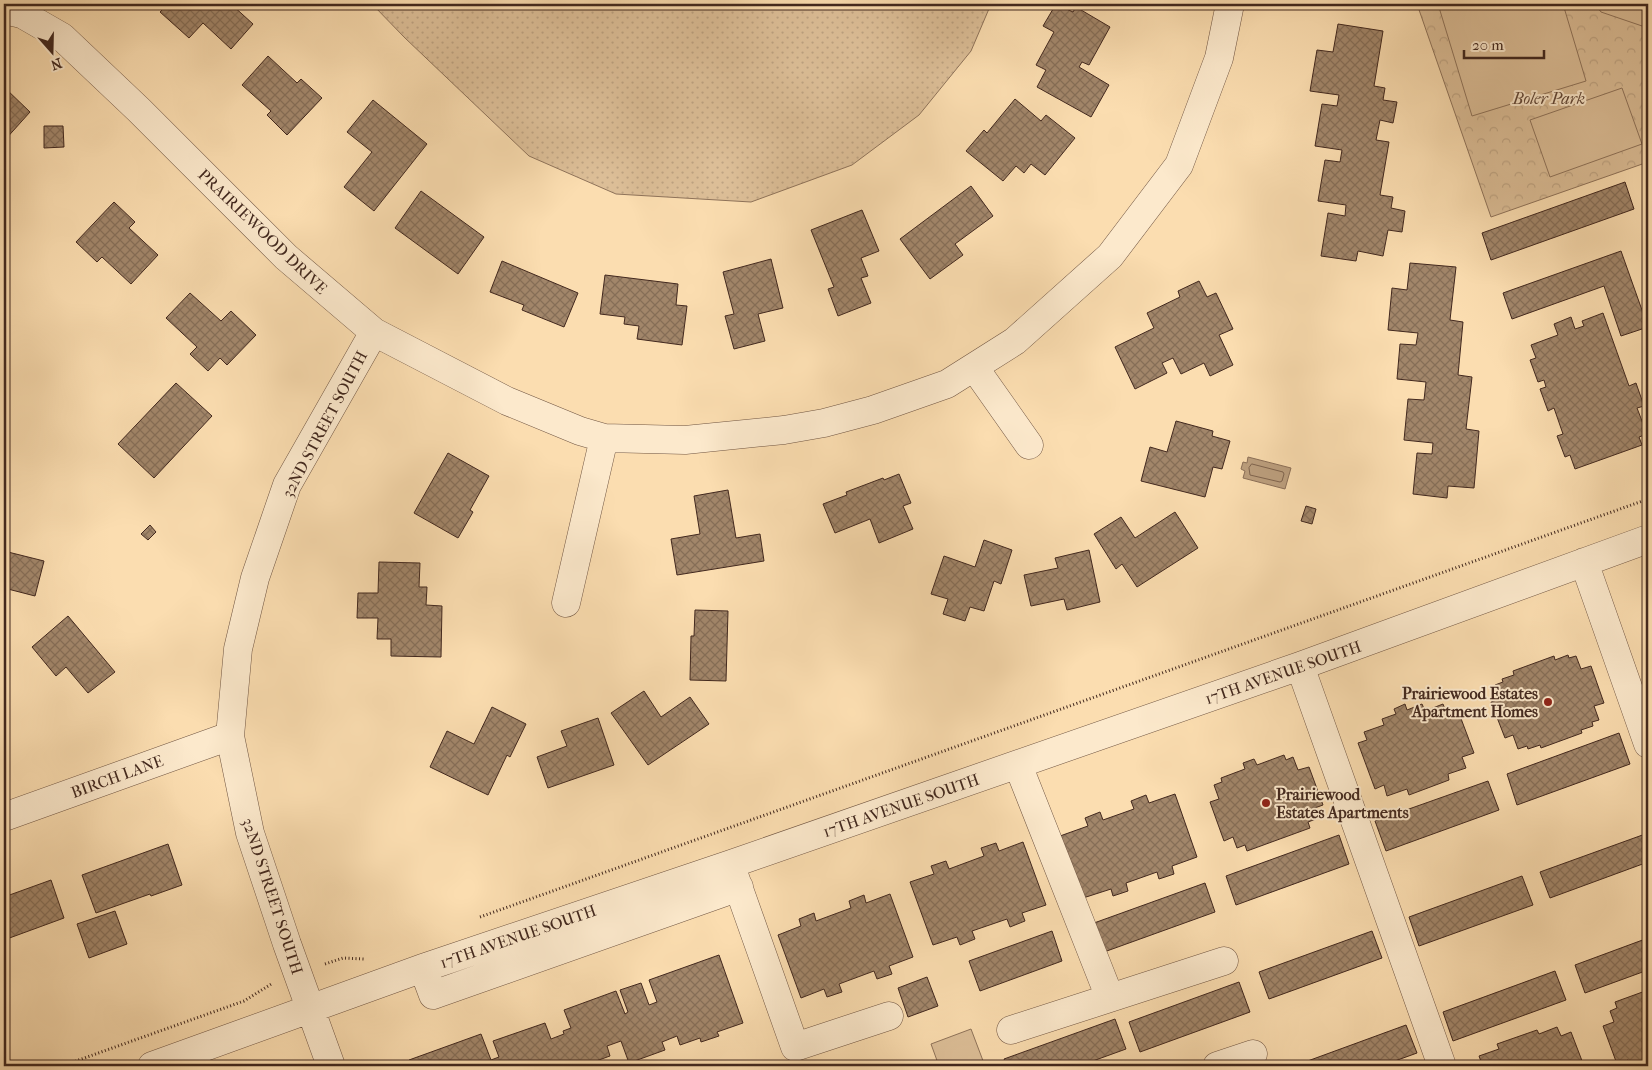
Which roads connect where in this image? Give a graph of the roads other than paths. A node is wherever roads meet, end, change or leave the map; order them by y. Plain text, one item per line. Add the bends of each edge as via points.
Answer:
1 (1230, 4) edge
2 (4, 10) edge
3 (374, 332) junction
4 (974, 367) junction
5 (604, 438) junction
6 (1029, 445) dead end
7 (1648, 539) edge
8 (1584, 562) junction
9 (566, 603) dead end
10 (1300, 666) junction
11 (230, 736) junction
12 (1648, 744) edge
13 (1018, 765) junction
14 (4, 817) edge
15 (735, 876) junction
16 (1224, 961) dead end
17 (1110, 998) junction
18 (310, 1008) junction
19 (890, 1016) dead end
20 (1011, 1030) dead end
21 (1253, 1054) dead end
22 (152, 1066) edge
23 (331, 1066) edge
24 (1218, 1066) edge
25 (1442, 1066) edge

1 - 4 street, PRAIRIEWOOD DRIVE via 1219,58 1179,165 1110,256 1015,342
2 - 3 street, PRAIRIEWOOD DRIVE via 22,14 62,37 140,110 286,257
3 - 5 street, PRAIRIEWOOD DRIVE via 507,401
3 - 11 street, 32ND STREET SOUTH via 287,485 255,578 238,649
4 - 5 street, PRAIRIEWOOD DRIVE via 947,384 824,423 685,440
4 - 6 street
5 - 9 street
7 - 8 street, 17TH AVENUE SOUTH
8 - 10 street, 17TH AVENUE SOUTH
8 - 12 street
10 - 13 street, 17TH AVENUE SOUTH
10 - 25 street
11 - 14 street, BIRCH LANE
11 - 18 street, 32ND STREET SOUTH via 250,833
13 - 15 street, 17TH AVENUE SOUTH
13 - 17 street
15 - 18 street, 17TH AVENUE SOUTH via 423,968
15 - 19 street via 795,1047
16 - 17 street
17 - 20 street
18 - 22 street, 17TH AVENUE SOUTH
18 - 23 street, 32ND STREET SOUTH
21 - 24 street

